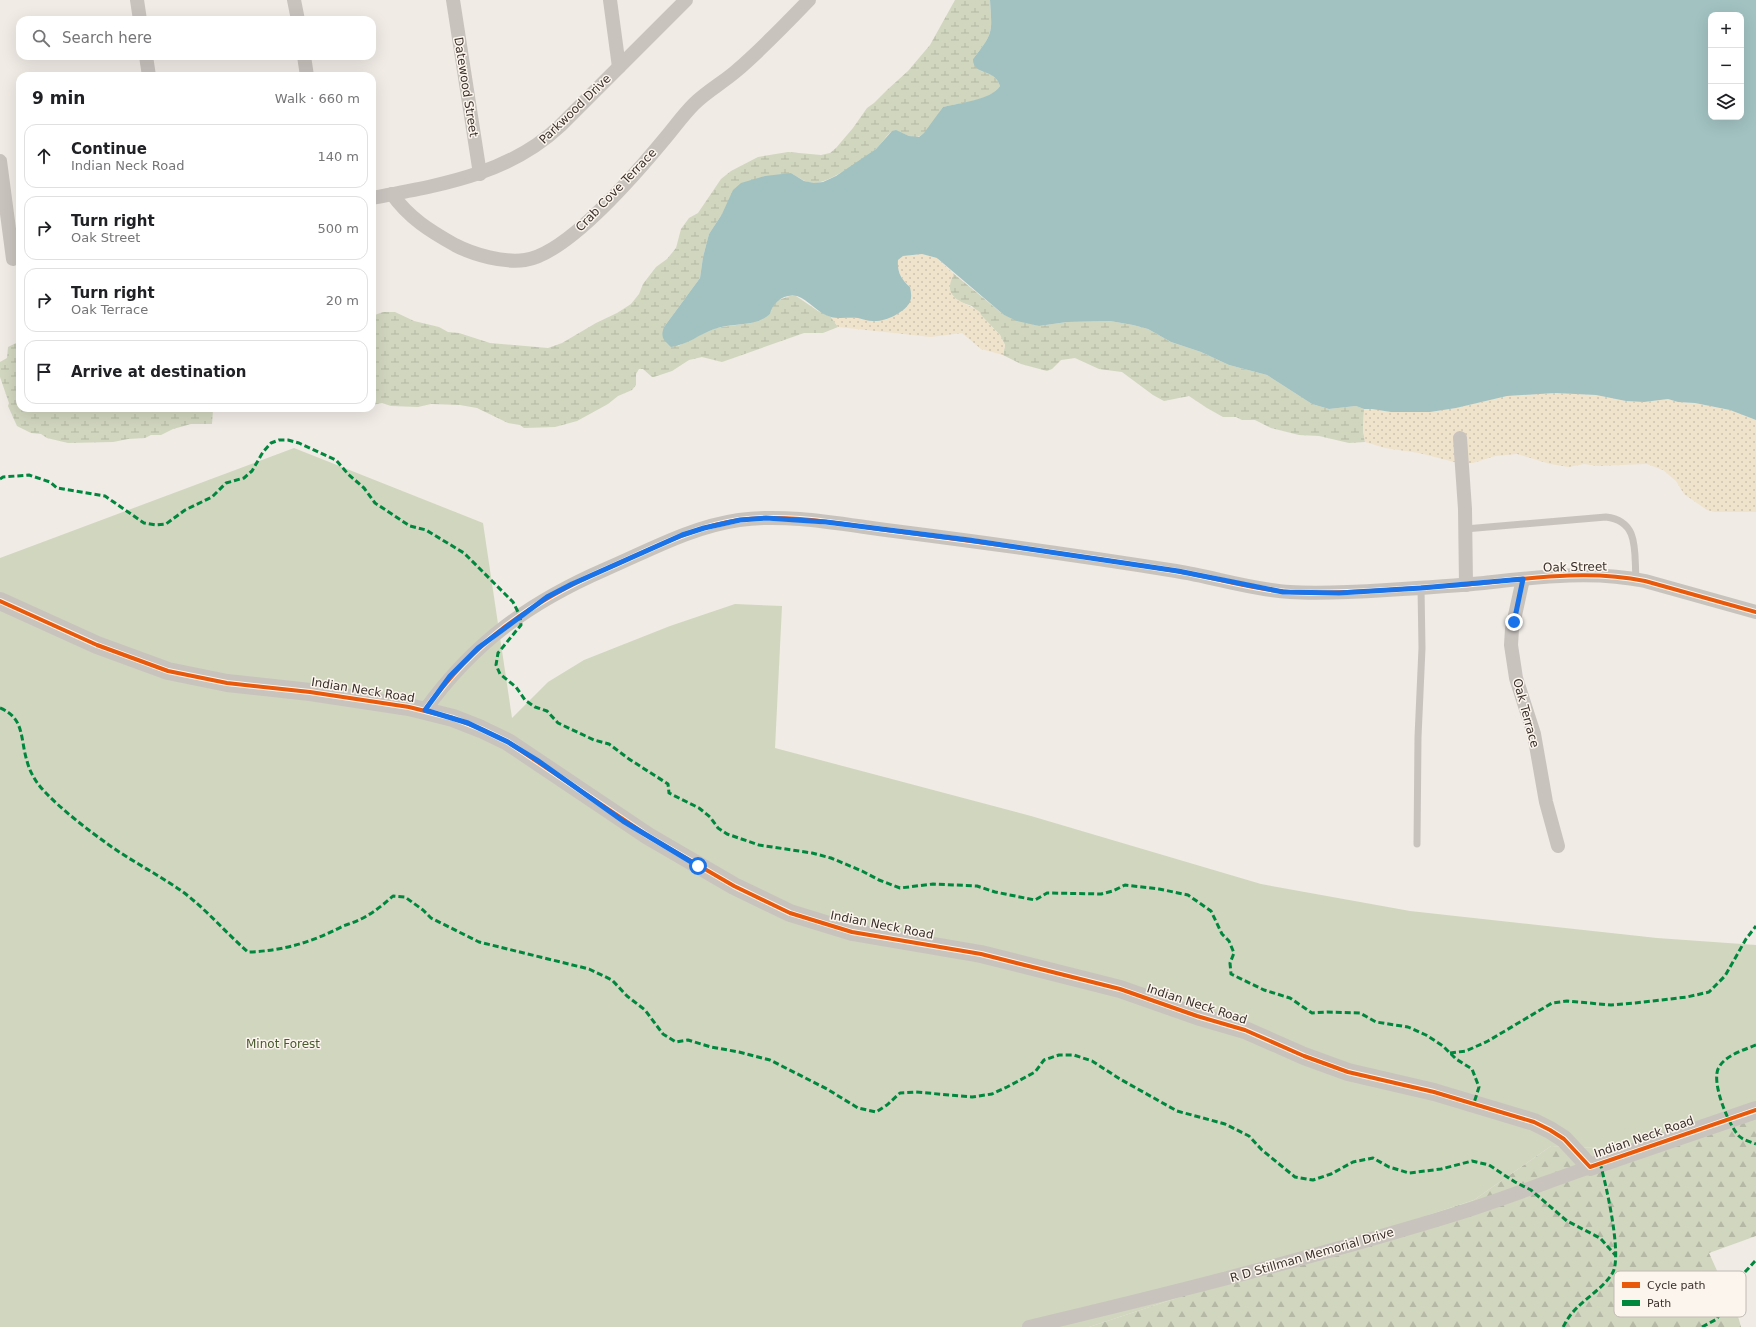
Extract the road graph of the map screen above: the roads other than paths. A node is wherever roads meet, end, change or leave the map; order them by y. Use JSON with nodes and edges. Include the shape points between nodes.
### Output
{"nodes":[{"id":1,"x":137,"y":0,"type":"edge"},
{"id":2,"x":294,"y":0,"type":"edge"},
{"id":3,"x":452,"y":0,"type":"edge"},
{"id":4,"x":610,"y":0,"type":"edge"},
{"id":5,"x":686,"y":0,"type":"edge"},
{"id":6,"x":808,"y":0,"type":"edge"},
{"id":7,"x":139,"y":16,"type":"edge"},
{"id":8,"x":297,"y":16,"type":"edge"},
{"id":9,"x":147,"y":60,"type":"edge"},
{"id":10,"x":305,"y":60,"type":"edge"},
{"id":11,"x":619,"y":67,"type":"junction"},
{"id":12,"x":148,"y":72,"type":"edge"},
{"id":13,"x":306,"y":72,"type":"edge"},
{"id":14,"x":0,"y":161,"type":"edge"},
{"id":15,"x":480,"y":174,"type":"junction"},
{"id":16,"x":392,"y":194,"type":"junction"},
{"id":17,"x":376,"y":197,"type":"edge"},
{"id":18,"x":11,"y":259,"type":"edge"},
{"id":19,"x":1460,"y":438,"type":"dead end"},
{"id":20,"x":1465,"y":529,"type":"junction"},
{"id":21,"x":1523,"y":579,"type":"junction"},
{"id":22,"x":1636,"y":579,"type":"junction"},
{"id":23,"x":1466,"y":584,"type":"junction"},
{"id":24,"x":1421,"y":588,"type":"junction"},
{"id":25,"x":0,"y":601,"type":"edge"},
{"id":26,"x":1756,"y":612,"type":"edge"},
{"id":27,"x":425,"y":710,"type":"junction"},
{"id":28,"x":1417,"y":844,"type":"dead end"},
{"id":29,"x":1558,"y":846,"type":"dead end"},
{"id":30,"x":1756,"y":1110,"type":"edge"},
{"id":31,"x":1590,"y":1167,"type":"junction"},
{"id":32,"x":1029,"y":1327,"type":"edge"}],
"edges":[{"from":1,"to":7,"type":"street"},
{"from":2,"to":8,"type":"street"},
{"from":3,"to":15,"type":"street","name":"Datewood Street"},
{"from":4,"to":11,"type":"street"},
{"from":5,"to":11,"type":"street","name":"Parkwood Drive"},
{"from":6,"to":16,"type":"street","name":"Crab Cove Terrace","via":[[744,65],[695,102],[654,152],[588,221],[546,253],[532,259],[516,261],[471,253],[418,222],[404,210]]},
{"from":9,"to":12,"type":"street"},
{"from":10,"to":13,"type":"street"},
{"from":11,"to":15,"type":"street","name":"Parkwood Drive","via":[[544,140],[516,158]]},
{"from":14,"to":18,"type":"street"},
{"from":15,"to":16,"type":"street","name":"Parkwood Drive"},
{"from":16,"to":17,"type":"street","name":"Parkwood Drive"},
{"from":19,"to":20,"type":"street"},
{"from":20,"to":22,"type":"lane","via":[[1616,518],[1622,521],[1632,534]]},
{"from":20,"to":23,"type":"street"},
{"from":21,"to":22,"type":"street","name":"Oak Street","via":[[1592,575]]},
{"from":21,"to":23,"type":"street","name":"Oak Street"},
{"from":21,"to":29,"type":"street","name":"Oak Terrace","via":[[1511,645],[1516,678],[1534,734],[1546,802]]},
{"from":22,"to":26,"type":"street","name":"Oak Street"},
{"from":23,"to":24,"type":"street","name":"Oak Street"},
{"from":24,"to":27,"type":"street","name":"Oak Street","via":[[1339,593],[1283,592],[1178,571],[969,540],[826,522],[766,518],[740,520],[682,535],[547,597],[478,648],[450,676]]},
{"from":24,"to":28,"type":"lane"},
{"from":25,"to":27,"type":"street","name":"Indian Neck Road","via":[[91,642],[168,671],[227,683],[356,698]]},
{"from":27,"to":31,"type":"street","name":"Indian Neck Road","via":[[468,723],[508,742],[648,836],[734,886],[790,912],[852,932],[981,954],[1120,989],[1245,1030],[1348,1072],[1434,1092],[1534,1122],[1564,1139]]},
{"from":30,"to":31,"type":"street","name":"Indian Neck Road"},
{"from":31,"to":32,"type":"street","name":"R D Stillman Memorial Drive","via":[[1459,1213],[1287,1263]]}]}
